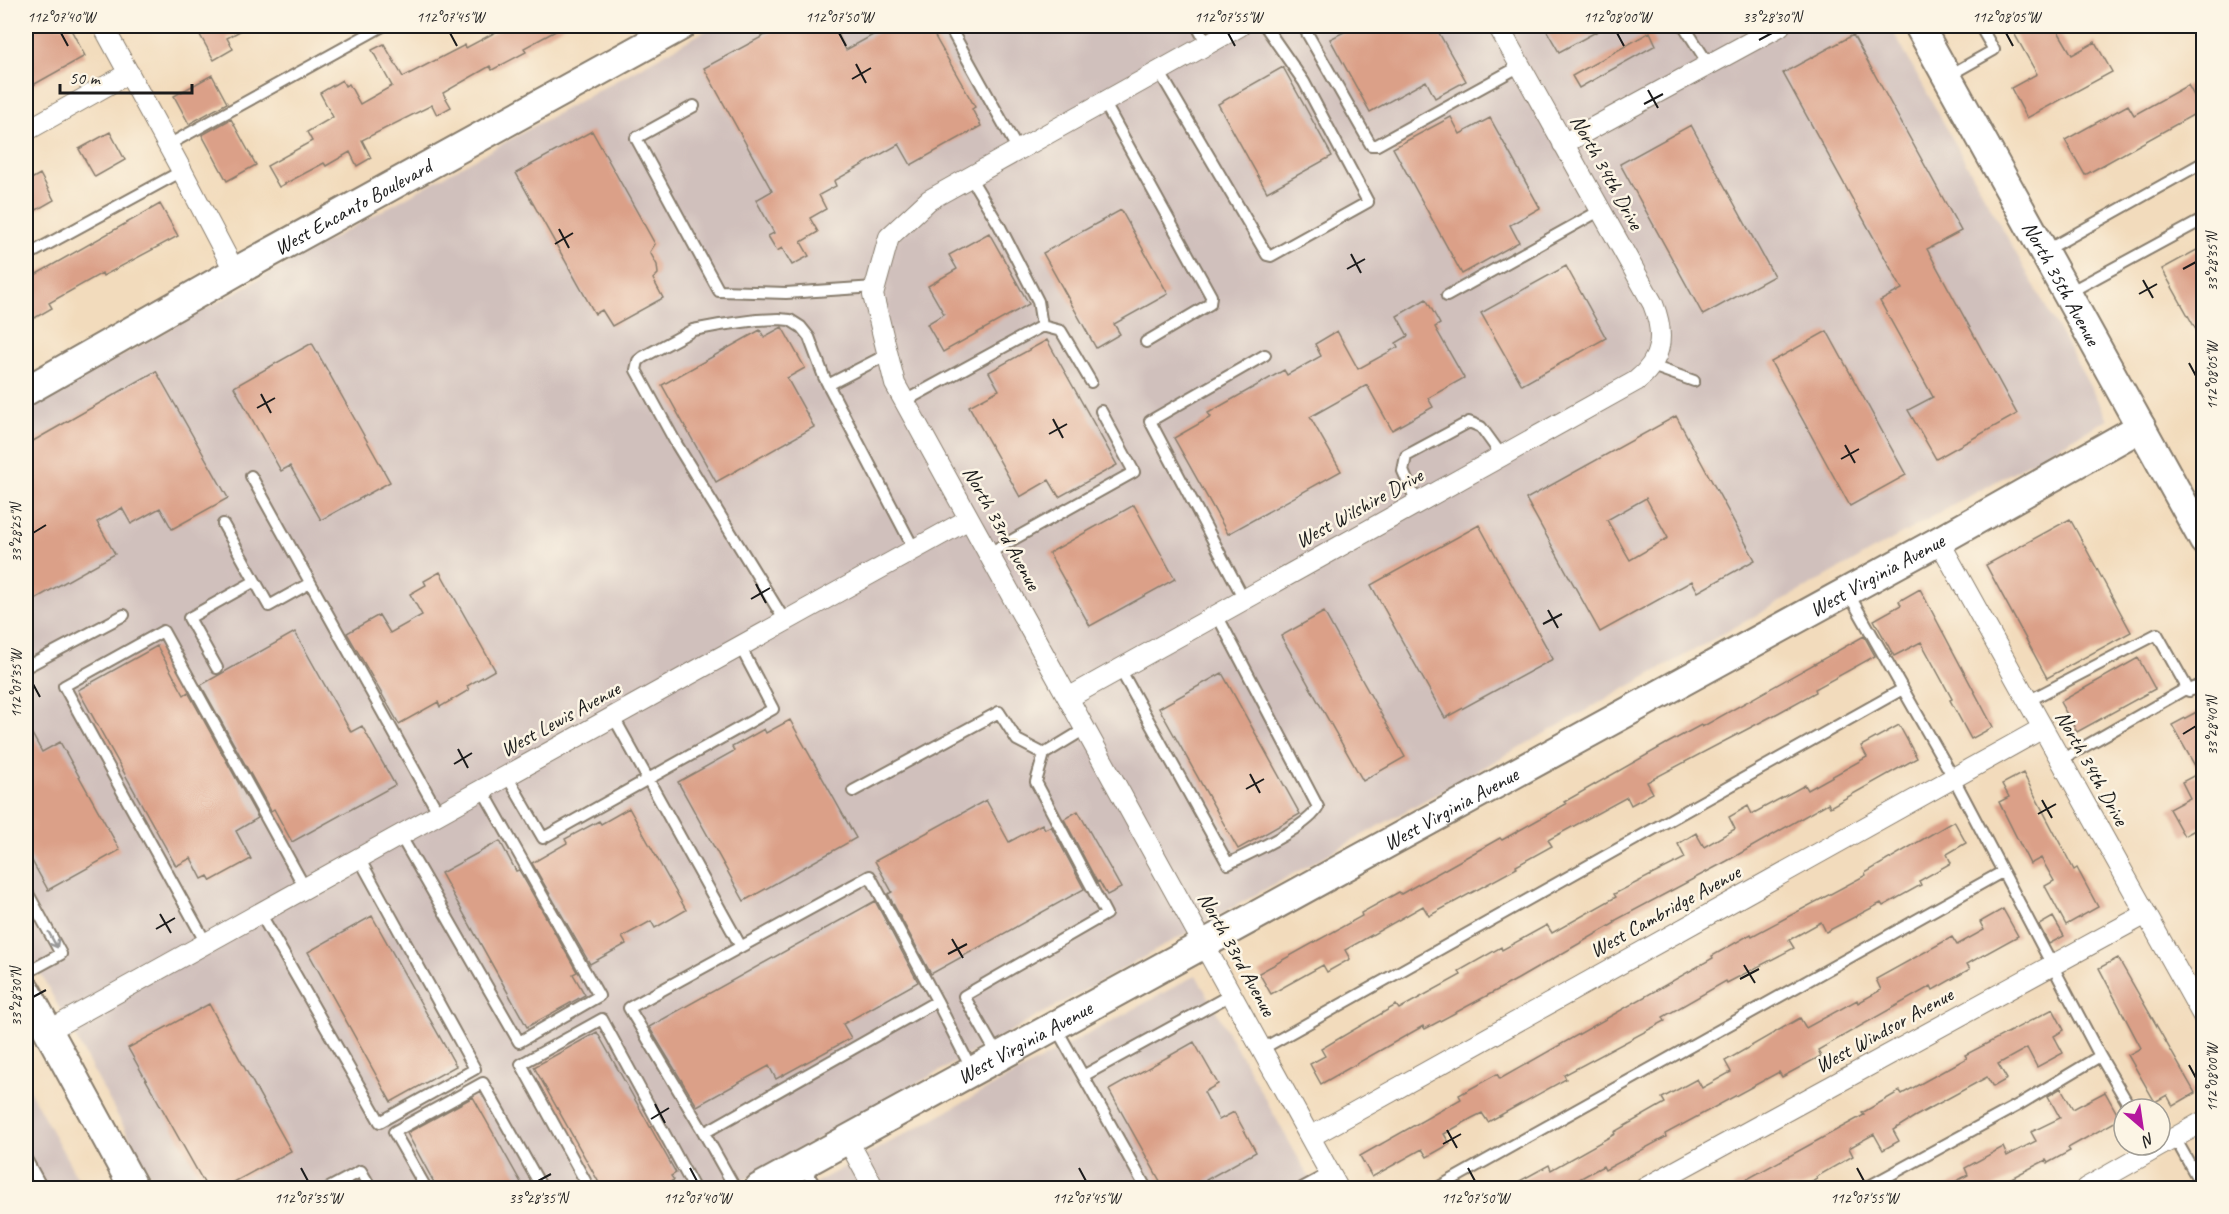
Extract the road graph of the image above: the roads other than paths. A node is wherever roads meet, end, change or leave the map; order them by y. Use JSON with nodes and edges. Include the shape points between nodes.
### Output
{"nodes":[{"id":1,"x":103,"y":26,"type":"edge"},
{"id":2,"x":383,"y":26,"type":"edge"},
{"id":3,"x":681,"y":26,"type":"edge"},
{"id":4,"x":950,"y":26,"type":"edge"},
{"id":5,"x":1197,"y":26,"type":"edge"},
{"id":6,"x":1240,"y":26,"type":"edge"},
{"id":7,"x":1265,"y":26,"type":"edge"},
{"id":8,"x":1303,"y":26,"type":"edge"},
{"id":9,"x":1498,"y":26,"type":"edge"},
{"id":10,"x":1684,"y":26,"type":"edge"},
{"id":11,"x":1780,"y":26,"type":"edge"},
{"id":12,"x":1980,"y":26,"type":"edge"},
{"id":13,"x":1925,"y":30,"type":"edge"},
{"id":14,"x":1207,"y":44,"type":"junction"},
{"id":15,"x":1709,"y":65,"type":"junction"},
{"id":16,"x":1520,"y":66,"type":"junction"},
{"id":17,"x":1159,"y":71,"type":"junction"},
{"id":18,"x":129,"y":73,"type":"junction"},
{"id":19,"x":1948,"y":76,"type":"junction"},
{"id":20,"x":1104,"y":102,"type":"junction"},
{"id":21,"x":694,"y":106,"type":"dead end"},
{"id":22,"x":26,"y":131,"type":"edge"},
{"id":23,"x":1563,"y":144,"type":"junction"},
{"id":24,"x":168,"y":145,"type":"junction"},
{"id":25,"x":1018,"y":150,"type":"junction"},
{"id":26,"x":2204,"y":162,"type":"edge"},
{"id":27,"x":182,"y":171,"type":"junction"},
{"id":28,"x":970,"y":177,"type":"junction"},
{"id":29,"x":1601,"y":210,"type":"junction"},
{"id":30,"x":2204,"y":219,"type":"edge"},
{"id":31,"x":2045,"y":251,"type":"junction"},
{"id":32,"x":26,"y":256,"type":"edge"},
{"id":33,"x":234,"y":272,"type":"junction"},
{"id":34,"x":875,"y":287,"type":"junction"},
{"id":35,"x":2068,"y":293,"type":"junction"},
{"id":36,"x":1447,"y":296,"type":"dead end"},
{"id":37,"x":1042,"y":326,"type":"junction"},
{"id":38,"x":1146,"y":342,"type":"dead end"},
{"id":39,"x":1660,"y":346,"type":"joint"},
{"id":40,"x":888,"y":354,"type":"junction"},
{"id":41,"x":1264,"y":355,"type":"dead end"},
{"id":42,"x":1652,"y":366,"type":"junction"},
{"id":43,"x":1695,"y":381,"type":"dead end"},
{"id":44,"x":1091,"y":382,"type":"dead end"},
{"id":45,"x":828,"y":385,"type":"junction"},
{"id":46,"x":26,"y":391,"type":"edge"},
{"id":47,"x":905,"y":401,"type":"junction"},
{"id":48,"x":1101,"y":411,"type":"dead end"},
{"id":49,"x":2142,"y":427,"type":"junction"},
{"id":50,"x":1502,"y":456,"type":"junction"},
{"id":51,"x":250,"y":476,"type":"dead end"},
{"id":52,"x":1417,"y":503,"type":"junction"},
{"id":53,"x":969,"y":519,"type":"junction"},
{"id":54,"x":223,"y":524,"type":"dead end"},
{"id":55,"x":1939,"y":541,"type":"junction"},
{"id":56,"x":2204,"y":541,"type":"edge"},
{"id":57,"x":915,"y":549,"type":"junction"},
{"id":58,"x":989,"y":553,"type":"junction"},
{"id":59,"x":255,"y":581,"type":"junction"},
{"id":60,"x":310,"y":584,"type":"junction"},
{"id":61,"x":1847,"y":591,"type":"junction"},
{"id":62,"x":1244,"y":599,"type":"junction"},
{"id":63,"x":124,"y":615,"type":"dead end"},
{"id":64,"x":1217,"y":615,"type":"junction"},
{"id":65,"x":785,"y":621,"type":"junction"},
{"id":66,"x":740,"y":646,"type":"junction"},
{"id":67,"x":26,"y":666,"type":"edge"},
{"id":68,"x":217,"y":668,"type":"dead end"},
{"id":69,"x":1120,"y":669,"type":"junction"},
{"id":70,"x":2204,"y":683,"type":"edge"},
{"id":71,"x":2187,"y":688,"type":"junction"},
{"id":72,"x":1901,"y":690,"type":"junction"},
{"id":73,"x":1068,"y":698,"type":"junction"},
{"id":74,"x":2028,"y":701,"type":"junction"},
{"id":75,"x":613,"y":716,"type":"junction"},
{"id":76,"x":2043,"y":728,"type":"junction"},
{"id":77,"x":1085,"y":729,"type":"junction"},
{"id":78,"x":1044,"y":754,"type":"junction"},
{"id":79,"x":2061,"y":760,"type":"junction"},
{"id":80,"x":507,"y":776,"type":"junction"},
{"id":81,"x":1953,"y":777,"type":"junction"},
{"id":82,"x":647,"y":778,"type":"junction"},
{"id":83,"x":482,"y":789,"type":"junction"},
{"id":84,"x":853,"y":791,"type":"dead end"},
{"id":85,"x":438,"y":814,"type":"junction"},
{"id":86,"x":400,"y":835,"type":"junction"},
{"id":87,"x":359,"y":858,"type":"junction"},
{"id":88,"x":2002,"y":872,"type":"junction"},
{"id":89,"x":305,"y":888,"type":"junction"},
{"id":90,"x":26,"y":890,"type":"edge"},
{"id":91,"x":260,"y":913,"type":"junction"},
{"id":92,"x":2146,"y":914,"type":"junction"},
{"id":93,"x":206,"y":943,"type":"junction"},
{"id":94,"x":1204,"y":944,"type":"junction"},
{"id":95,"x":740,"y":945,"type":"junction"},
{"id":96,"x":2053,"y":965,"type":"junction"},
{"id":97,"x":26,"y":973,"type":"edge"},
{"id":98,"x":26,"y":990,"type":"edge"},
{"id":99,"x":1232,"y":994,"type":"junction"},
{"id":100,"x":937,"y":1001,"type":"junction"},
{"id":101,"x":2204,"y":1018,"type":"edge"},
{"id":102,"x":1055,"y":1025,"type":"junction"},
{"id":103,"x":48,"y":1030,"type":"junction"},
{"id":104,"x":1262,"y":1049,"type":"junction"},
{"id":105,"x":2100,"y":1056,"type":"junction"},
{"id":106,"x":999,"y":1057,"type":"junction"},
{"id":107,"x":972,"y":1071,"type":"junction"},
{"id":108,"x":1083,"y":1076,"type":"junction"},
{"id":109,"x":2124,"y":1097,"type":"edge"},
{"id":110,"x":2204,"y":1121,"type":"edge"},
{"id":111,"x":704,"y":1133,"type":"junction"},
{"id":112,"x":1310,"y":1137,"type":"junction"},
{"id":113,"x":2175,"y":1138,"type":"junction"},
{"id":114,"x":2172,"y":1139,"type":"edge"},
{"id":115,"x":847,"y":1140,"type":"junction"},
{"id":116,"x":2137,"y":1157,"type":"edge"},
{"id":117,"x":26,"y":1159,"type":"edge"},
{"id":118,"x":809,"y":1177,"type":"edge"},
{"id":119,"x":1334,"y":1181,"type":"edge"},
{"id":120,"x":42,"y":1188,"type":"edge"},
{"id":121,"x":134,"y":1188,"type":"edge"},
{"id":122,"x":329,"y":1188,"type":"edge"},
{"id":123,"x":371,"y":1188,"type":"edge"},
{"id":124,"x":426,"y":1188,"type":"edge"},
{"id":125,"x":542,"y":1188,"type":"edge"},
{"id":126,"x":590,"y":1188,"type":"edge"},
{"id":127,"x":693,"y":1188,"type":"edge"},
{"id":128,"x":735,"y":1188,"type":"edge"},
{"id":129,"x":759,"y":1188,"type":"edge"},
{"id":130,"x":874,"y":1188,"type":"edge"},
{"id":131,"x":1146,"y":1188,"type":"edge"},
{"id":132,"x":1302,"y":1188,"type":"edge"},
{"id":133,"x":1437,"y":1188,"type":"edge"},
{"id":134,"x":1645,"y":1188,"type":"edge"},
{"id":135,"x":1866,"y":1188,"type":"edge"},
{"id":136,"x":2086,"y":1188,"type":"edge"},
{"id":137,"x":2202,"y":1188,"type":"edge"}],
"edges":[{"from":1,"to":18,"type":"street"},
{"from":2,"to":24,"type":"lane"},
{"from":3,"to":33,"type":"street","name":"West Encanto Boulevard"},
{"from":4,"to":25,"type":"lane"},
{"from":5,"to":14,"type":"lane"},
{"from":6,"to":14,"type":"street","name":"North 33rd Avenue"},
{"from":7,"to":17,"type":"lane","via":[[1304,82],[1368,202],[1270,256]]},
{"from":8,"to":16,"type":"lane","via":[[1371,145],[1377,146]]},
{"from":9,"to":16,"type":"street","name":"North 34th Drive"},
{"from":10,"to":15,"type":"lane"},
{"from":11,"to":15,"type":"street"},
{"from":12,"to":19,"type":"lane","via":[[1994,50]]},
{"from":13,"to":19,"type":"street","name":"North 35th Avenue"},
{"from":14,"to":17,"type":"street","name":"North 33rd Avenue"},
{"from":15,"to":23,"type":"street"},
{"from":16,"to":23,"type":"street","name":"North 34th Drive"},
{"from":17,"to":20,"type":"street","name":"North 33rd Avenue"},
{"from":18,"to":22,"type":"street"},
{"from":18,"to":24,"type":"street"},
{"from":19,"to":31,"type":"street","name":"North 35th Avenue"},
{"from":20,"to":25,"type":"street","name":"North 33rd Avenue"},
{"from":20,"to":38,"type":"lane","via":[[1211,296],[1209,304]]},
{"from":21,"to":34,"type":"lane","via":[[636,138],[719,291],[786,293]]},
{"from":23,"to":29,"type":"street","name":"North 34th Drive"},
{"from":24,"to":27,"type":"street"},
{"from":25,"to":28,"type":"street","name":"North 33rd Avenue"},
{"from":26,"to":31,"type":"lane"},
{"from":27,"to":32,"type":"lane"},
{"from":27,"to":33,"type":"street"},
{"from":28,"to":34,"type":"street","name":"North 33rd Avenue","via":[[929,200],[890,237]]},
{"from":28,"to":37,"type":"lane","via":[[1038,301]]},
{"from":29,"to":36,"type":"lane"},
{"from":29,"to":39,"type":"street","name":"North 34th Drive","via":[[1653,304],[1659,319]]},
{"from":30,"to":35,"type":"lane"},
{"from":31,"to":35,"type":"street","name":"North 35th Avenue"},
{"from":33,"to":46,"type":"street","name":"West Encanto Boulevard"},
{"from":34,"to":40,"type":"street","name":"North 33rd Avenue","via":[[873,295]]},
{"from":35,"to":49,"type":"street","name":"North 35th Avenue"},
{"from":37,"to":44,"type":"lane","via":[[1061,331]]},
{"from":37,"to":47,"type":"lane"},
{"from":39,"to":42,"type":"street","name":"West Wilshire Drive"},
{"from":40,"to":45,"type":"lane"},
{"from":40,"to":47,"type":"street","name":"North 33rd Avenue","via":[[895,384]]},
{"from":41,"to":62,"type":"lane","via":[[1150,421]]},
{"from":42,"to":43,"type":"lane"},
{"from":42,"to":50,"type":"street","name":"West Wilshire Drive","via":[[1636,381]]},
{"from":45,"to":57,"type":"lane"},
{"from":45,"to":65,"type":"lane","via":[[809,337],[790,320],[757,320],[693,330],[643,357],[636,365],[677,445]]},
{"from":47,"to":53,"type":"street","name":"North 33rd Avenue"},
{"from":48,"to":58,"type":"lane","via":[[1134,472]]},
{"from":49,"to":55,"type":"street","name":"West Virginia Avenue"},
{"from":49,"to":56,"type":"street","name":"North 35th Avenue"},
{"from":50,"to":52,"type":"street","name":"West Wilshire Drive"},
{"from":50,"to":52,"type":"lane","via":[[1481,427],[1469,422],[1406,456],[1403,471]]},
{"from":51,"to":60,"type":"lane"},
{"from":52,"to":62,"type":"street","name":"West Wilshire Drive"},
{"from":53,"to":57,"type":"street","name":"West Lewis Avenue"},
{"from":53,"to":58,"type":"street","name":"North 33rd Avenue"},
{"from":54,"to":59,"type":"lane"},
{"from":55,"to":61,"type":"street","name":"West Virginia Avenue"},
{"from":55,"to":74,"type":"street","name":"North 34th Drive"},
{"from":57,"to":65,"type":"street","name":"West Lewis Avenue"},
{"from":58,"to":73,"type":"street","name":"North 33rd Avenue"},
{"from":59,"to":60,"type":"lane","via":[[269,606]]},
{"from":59,"to":68,"type":"lane","via":[[189,618]]},
{"from":60,"to":85,"type":"lane"},
{"from":61,"to":72,"type":"lane"},
{"from":61,"to":94,"type":"street","name":"West Virginia Avenue"},
{"from":62,"to":64,"type":"street","name":"West Wilshire Drive"},
{"from":63,"to":67,"type":"lane"},
{"from":64,"to":69,"type":"street","name":"West Wilshire Drive"},
{"from":64,"to":69,"type":"lane","via":[[1318,807],[1299,826],[1228,864]]},
{"from":65,"to":66,"type":"street","name":"West Lewis Avenue"},
{"from":66,"to":75,"type":"street","name":"West Lewis Avenue"},
{"from":66,"to":82,"type":"lane","via":[[773,709]]},
{"from":69,"to":73,"type":"street","name":"West Wilshire Drive"},
{"from":70,"to":71,"type":"lane","via":[[2189,691]]},
{"from":71,"to":74,"type":"lane","via":[[2157,634]]},
{"from":71,"to":79,"type":"lane"},
{"from":72,"to":81,"type":"lane"},
{"from":72,"to":104,"type":"lane"},
{"from":73,"to":77,"type":"street","name":"North 33rd Avenue"},
{"from":74,"to":76,"type":"street","name":"North 34th Drive"},
{"from":75,"to":80,"type":"street","name":"West Lewis Avenue"},
{"from":75,"to":82,"type":"lane"},
{"from":76,"to":79,"type":"street","name":"North 34th Drive"},
{"from":76,"to":81,"type":"street","name":"West Cambridge Avenue"},
{"from":77,"to":78,"type":"lane"},
{"from":77,"to":94,"type":"street","name":"North 33rd Avenue"},
{"from":78,"to":84,"type":"lane","via":[[1017,740],[999,712]]},
{"from":78,"to":106,"type":"lane","via":[[1036,782],[1106,914],[964,996]]},
{"from":79,"to":92,"type":"street","name":"North 34th Drive"},
{"from":80,"to":82,"type":"lane","via":[[543,838]]},
{"from":80,"to":83,"type":"street","name":"West Lewis Avenue"},
{"from":81,"to":88,"type":"lane"},
{"from":81,"to":112,"type":"street","name":"West Cambridge Avenue"},
{"from":82,"to":95,"type":"lane"},
{"from":83,"to":85,"type":"street","name":"West Lewis Avenue"},
{"from":83,"to":86,"type":"lane","via":[[599,996],[519,1042]]},
{"from":85,"to":86,"type":"street","name":"West Lewis Avenue"},
{"from":86,"to":87,"type":"street","name":"West Lewis Avenue"},
{"from":87,"to":89,"type":"street","name":"West Lewis Avenue"},
{"from":87,"to":91,"type":"lane","via":[[475,1068],[380,1122]]},
{"from":88,"to":96,"type":"lane"},
{"from":88,"to":133,"type":"lane"},
{"from":89,"to":91,"type":"street","name":"West Lewis Avenue"},
{"from":89,"to":93,"type":"lane","via":[[163,632],[64,686]]},
{"from":90,"to":97,"type":"lane","one_way":true,"via":[[61,954]]},
{"from":91,"to":93,"type":"street","name":"West Lewis Avenue"},
{"from":92,"to":96,"type":"street","name":"West Windsor Avenue"},
{"from":92,"to":101,"type":"street","name":"North 34th Drive"},
{"from":93,"to":103,"type":"street","name":"West Lewis Avenue"},
{"from":94,"to":99,"type":"street","name":"North 33rd Avenue"},
{"from":94,"to":102,"type":"street","name":"West Virginia Avenue"},
{"from":95,"to":100,"type":"lane","via":[[870,876]]},
{"from":95,"to":111,"type":"lane","via":[[629,1008]]},
{"from":96,"to":105,"type":"lane"},
{"from":96,"to":134,"type":"street","name":"West Windsor Avenue"},
{"from":98,"to":103,"type":"street"},
{"from":99,"to":104,"type":"street","name":"North 33rd Avenue"},
{"from":99,"to":108,"type":"lane"},
{"from":100,"to":107,"type":"lane"},
{"from":100,"to":111,"type":"lane"},
{"from":102,"to":106,"type":"street","name":"West Virginia Avenue"},
{"from":102,"to":108,"type":"lane"},
{"from":103,"to":121,"type":"street"},
{"from":104,"to":112,"type":"street","name":"North 33rd Avenue"},
{"from":105,"to":109,"type":"lane"},
{"from":105,"to":135,"type":"lane"},
{"from":106,"to":107,"type":"street","name":"West Virginia Avenue"},
{"from":107,"to":115,"type":"street","name":"West Virginia Avenue"},
{"from":108,"to":131,"type":"lane"},
{"from":110,"to":113,"type":"street"},
{"from":111,"to":128,"type":"lane"},
{"from":112,"to":119,"type":"street","name":"North 33rd Avenue"},
{"from":113,"to":114,"type":"street"},
{"from":113,"to":137,"type":"lane"},
{"from":115,"to":118,"type":"street","name":"West Virginia Avenue"},
{"from":115,"to":130,"type":"street"},
{"from":116,"to":136,"type":"street"},
{"from":117,"to":120,"type":"lane"},
{"from":118,"to":129,"type":"street","name":"West Virginia Avenue"},
{"from":119,"to":132,"type":"lane"},
{"from":122,"to":123,"type":"lane","via":[[361,1171]]},
{"from":124,"to":125,"type":"lane","via":[[394,1132],[483,1083]]},
{"from":126,"to":127,"type":"lane","via":[[522,1064],[602,1019]]}]}
